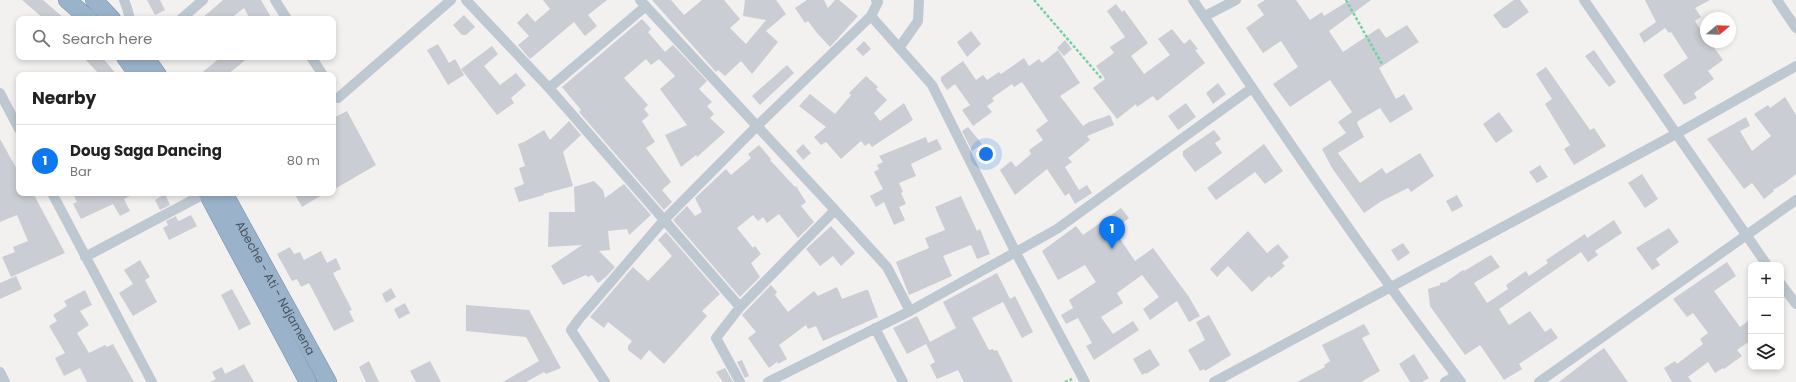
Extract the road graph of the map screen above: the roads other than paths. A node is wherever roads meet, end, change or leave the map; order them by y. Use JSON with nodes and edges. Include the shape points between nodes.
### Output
{"nodes":[{"id":1,"x":68,"y":0,"type":"edge"},
{"id":2,"x":94,"y":0,"type":"edge"},
{"id":3,"x":124,"y":0,"type":"edge"},
{"id":4,"x":203,"y":0,"type":"edge"},
{"id":5,"x":275,"y":0,"type":"edge"},
{"id":6,"x":451,"y":0,"type":"edge"},
{"id":7,"x":466,"y":0,"type":"edge"},
{"id":8,"x":919,"y":0,"type":"edge"},
{"id":9,"x":1193,"y":0,"type":"edge"},
{"id":10,"x":1236,"y":0,"type":"edge"},
{"id":11,"x":1584,"y":0,"type":"edge"},
{"id":12,"x":1777,"y":0,"type":"edge"},
{"id":13,"x":878,"y":1,"type":"edge"},
{"id":14,"x":643,"y":3,"type":"edge"},
{"id":15,"x":86,"y":16,"type":"edge"},
{"id":16,"x":109,"y":16,"type":"edge"},
{"id":17,"x":129,"y":16,"type":"edge"},
{"id":18,"x":184,"y":16,"type":"edge"},
{"id":19,"x":285,"y":16,"type":"edge"},
{"id":20,"x":872,"y":16,"type":"junction"},
{"id":21,"x":1204,"y":16,"type":"junction"},
{"id":22,"x":1796,"y":28,"type":"edge"},
{"id":23,"x":899,"y":48,"type":"junction"},
{"id":24,"x":127,"y":60,"type":"edge"},
{"id":25,"x":147,"y":60,"type":"edge"},
{"id":26,"x":313,"y":60,"type":"edge"},
{"id":27,"x":1796,"y":66,"type":"edge"},
{"id":28,"x":136,"y":72,"type":"edge"},
{"id":29,"x":156,"y":72,"type":"edge"},
{"id":30,"x":321,"y":72,"type":"edge"},
{"id":31,"x":550,"y":88,"type":"junction"},
{"id":32,"x":1252,"y":88,"type":"junction"},
{"id":33,"x":0,"y":93,"type":"edge"},
{"id":34,"x":336,"y":95,"type":"edge"},
{"id":35,"x":16,"y":123,"type":"edge"},
{"id":36,"x":758,"y":125,"type":"junction"},
{"id":37,"x":1676,"y":134,"type":"junction"},
{"id":38,"x":54,"y":196,"type":"edge"},
{"id":39,"x":200,"y":196,"type":"edge"},
{"id":40,"x":208,"y":196,"type":"edge"},
{"id":41,"x":226,"y":196,"type":"edge"},
{"id":42,"x":1796,"y":200,"type":"edge"},
{"id":43,"x":835,"y":210,"type":"junction"},
{"id":44,"x":664,"y":220,"type":"junction"},
{"id":45,"x":1745,"y":235,"type":"junction"},
{"id":46,"x":1016,"y":253,"type":"junction"},
{"id":47,"x":85,"y":257,"type":"junction"},
{"id":48,"x":1765,"y":262,"type":"edge"},
{"id":49,"x":1390,"y":288,"type":"junction"},
{"id":50,"x":1784,"y":288,"type":"edge"},
{"id":51,"x":1796,"y":304,"type":"edge"},
{"id":52,"x":740,"y":307,"type":"junction"},
{"id":53,"x":910,"y":311,"type":"junction"},
{"id":54,"x":875,"y":328,"type":"junction"},
{"id":55,"x":316,"y":360,"type":"junction"},
{"id":56,"x":0,"y":372,"type":"edge"},
{"id":57,"x":305,"y":376,"type":"edge"},
{"id":58,"x":1458,"y":379,"type":"edge"},
{"id":59,"x":5,"y":382,"type":"edge"},
{"id":60,"x":152,"y":382,"type":"edge"},
{"id":61,"x":328,"y":382,"type":"edge"},
{"id":62,"x":605,"y":382,"type":"edge"},
{"id":63,"x":740,"y":382,"type":"edge"},
{"id":64,"x":768,"y":382,"type":"edge"},
{"id":65,"x":903,"y":382,"type":"edge"},
{"id":66,"x":1085,"y":382,"type":"edge"},
{"id":67,"x":1214,"y":382,"type":"edge"},
{"id":68,"x":1445,"y":382,"type":"edge"},
{"id":69,"x":1539,"y":382,"type":"edge"}],
"edges":[{"from":1,"to":15,"type":"highway"},
{"from":2,"to":16,"type":"highway"},
{"from":3,"to":17,"type":"street"},
{"from":4,"to":18,"type":"street"},
{"from":5,"to":19,"type":"street"},
{"from":6,"to":34,"type":"street"},
{"from":7,"to":31,"type":"street"},
{"from":8,"to":23,"type":"street","via":[[918,21]]},
{"from":9,"to":21,"type":"street"},
{"from":10,"to":21,"type":"street"},
{"from":11,"to":37,"type":"street"},
{"from":12,"to":22,"type":"street"},
{"from":13,"to":20,"type":"street"},
{"from":14,"to":31,"type":"street"},
{"from":14,"to":36,"type":"street"},
{"from":20,"to":23,"type":"street"},
{"from":20,"to":36,"type":"street"},
{"from":21,"to":32,"type":"street"},
{"from":23,"to":46,"type":"street","via":[[932,85]]},
{"from":24,"to":28,"type":"highway"},
{"from":25,"to":29,"type":"highway"},
{"from":26,"to":30,"type":"street"},
{"from":27,"to":37,"type":"street"},
{"from":31,"to":44,"type":"street"},
{"from":32,"to":46,"type":"street","via":[[1057,229]]},
{"from":32,"to":49,"type":"street"},
{"from":33,"to":35,"type":"street"},
{"from":36,"to":43,"type":"street"},
{"from":36,"to":44,"type":"street"},
{"from":37,"to":45,"type":"street"},
{"from":37,"to":49,"type":"street"},
{"from":38,"to":47,"type":"street"},
{"from":39,"to":47,"type":"street"},
{"from":40,"to":57,"type":"highway","name":"Abeche - Ati - Ndjamena"},
{"from":41,"to":55,"type":"highway","name":"Abeche - Ati - Ndjamena"},
{"from":42,"to":45,"type":"street"},
{"from":43,"to":52,"type":"street"},
{"from":43,"to":53,"type":"street","via":[[887,267]]},
{"from":44,"to":52,"type":"street"},
{"from":44,"to":62,"type":"street","via":[[571,330]]},
{"from":45,"to":48,"type":"street"},
{"from":45,"to":69,"type":"street"},
{"from":46,"to":53,"type":"street"},
{"from":46,"to":66,"type":"street"},
{"from":47,"to":60,"type":"street"},
{"from":49,"to":58,"type":"street"},
{"from":49,"to":67,"type":"street"},
{"from":50,"to":51,"type":"street"},
{"from":52,"to":63,"type":"street","via":[[716,338]]},
{"from":53,"to":54,"type":"street"},
{"from":54,"to":64,"type":"street"},
{"from":54,"to":65,"type":"street"},
{"from":55,"to":57,"type":"highway"},
{"from":55,"to":61,"type":"highway","name":"Abeche - Ati - Ndjamena"},
{"from":56,"to":59,"type":"street"},
{"from":58,"to":68,"type":"street"}]}
